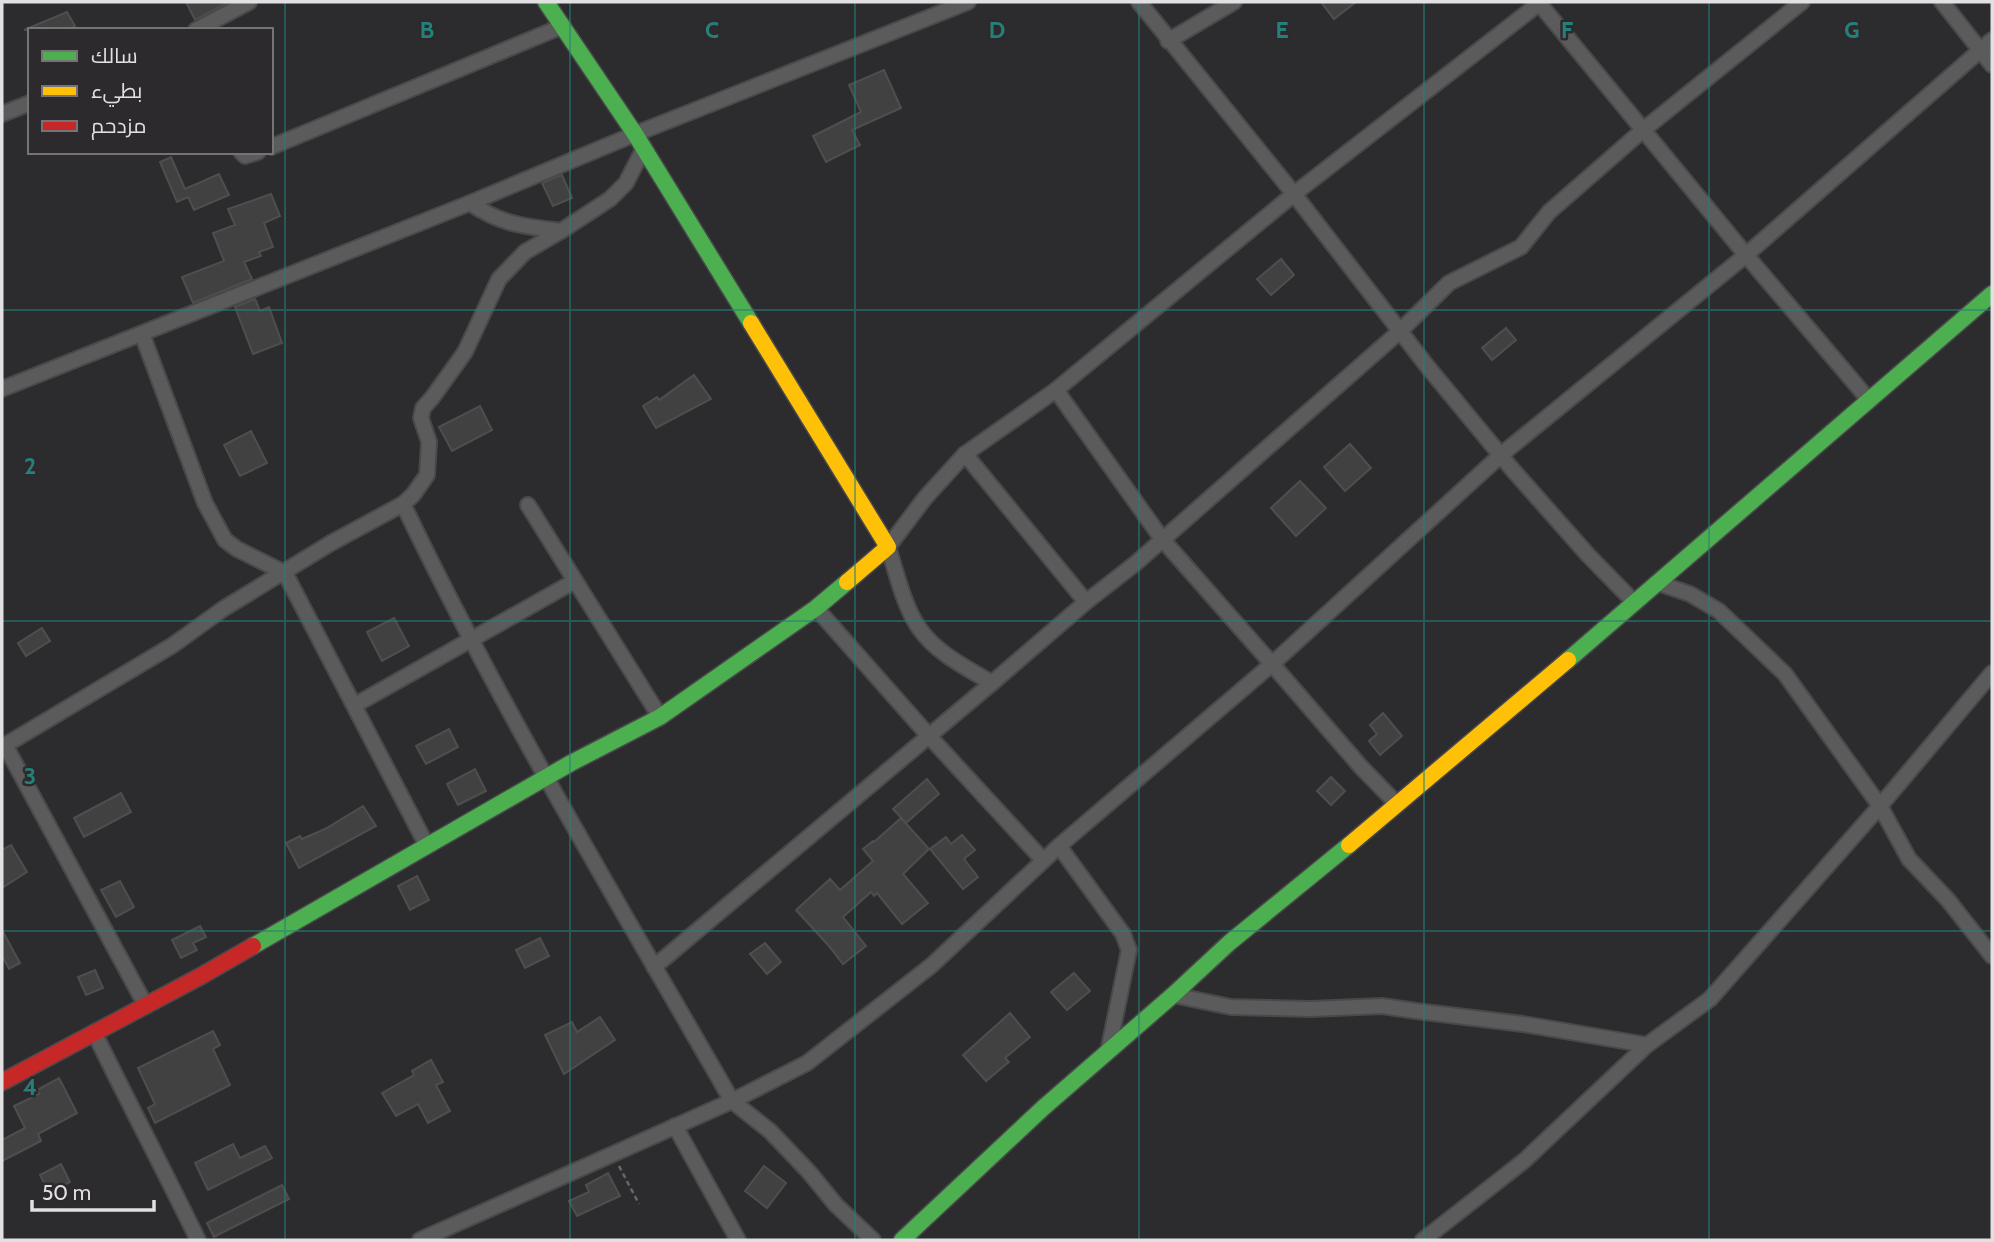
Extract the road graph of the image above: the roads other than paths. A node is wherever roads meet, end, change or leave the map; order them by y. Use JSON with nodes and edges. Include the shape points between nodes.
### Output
{"nodes":[{"id":1,"x":249,"y":2,"type":"edge"},
{"id":2,"x":547,"y":2,"type":"edge"},
{"id":3,"x":968,"y":2,"type":"edge"},
{"id":4,"x":1139,"y":2,"type":"edge"},
{"id":5,"x":1234,"y":2,"type":"edge"},
{"id":6,"x":1802,"y":2,"type":"edge"},
{"id":7,"x":1941,"y":2,"type":"edge"},
{"id":8,"x":1540,"y":3,"type":"edge"},
{"id":9,"x":231,"y":6,"type":"edge"},
{"id":10,"x":563,"y":26,"type":"junction"},
{"id":11,"x":199,"y":28,"type":"edge"},
{"id":12,"x":1992,"y":40,"type":"edge"},
{"id":13,"x":1168,"y":41,"type":"junction"},
{"id":14,"x":1979,"y":51,"type":"junction"},
{"id":15,"x":1992,"y":65,"type":"edge"},
{"id":16,"x":28,"y":104,"type":"edge"},
{"id":17,"x":2,"y":114,"type":"edge"},
{"id":18,"x":1643,"y":130,"type":"junction"},
{"id":19,"x":635,"y":134,"type":"junction"},
{"id":20,"x":273,"y":146,"type":"edge"},
{"id":21,"x":644,"y":148,"type":"junction"},
{"id":22,"x":1294,"y":194,"type":"junction"},
{"id":23,"x":470,"y":203,"type":"junction"},
{"id":24,"x":561,"y":231,"type":"junction"},
{"id":25,"x":1746,"y":255,"type":"junction"},
{"id":26,"x":1992,"y":294,"type":"edge"},
{"id":27,"x":1399,"y":332,"type":"junction"},
{"id":28,"x":142,"y":334,"type":"junction"},
{"id":29,"x":2,"y":389,"type":"edge"},
{"id":30,"x":1056,"y":390,"type":"junction"},
{"id":31,"x":1870,"y":400,"type":"junction"},
{"id":32,"x":965,"y":454,"type":"junction"},
{"id":33,"x":1502,"y":454,"type":"junction"},
{"id":34,"x":403,"y":504,"type":"junction"},
{"id":35,"x":528,"y":505,"type":"dead end"},
{"id":36,"x":1163,"y":540,"type":"junction"},
{"id":37,"x":888,"y":547,"type":"junction"},
{"id":38,"x":285,"y":573,"type":"junction"},
{"id":39,"x":575,"y":581,"type":"junction"},
{"id":40,"x":1658,"y":583,"type":"junction"},
{"id":41,"x":1086,"y":602,"type":"junction"},
{"id":42,"x":1634,"y":603,"type":"junction"},
{"id":43,"x":816,"y":608,"type":"junction"},
{"id":44,"x":472,"y":639,"type":"junction"},
{"id":45,"x":1272,"y":664,"type":"junction"},
{"id":46,"x":1992,"y":673,"type":"edge"},
{"id":47,"x":992,"y":683,"type":"junction"},
{"id":48,"x":355,"y":705,"type":"junction"},
{"id":49,"x":660,"y":717,"type":"junction"},
{"id":50,"x":929,"y":736,"type":"junction"},
{"id":51,"x":3,"y":746,"type":"edge"},
{"id":52,"x":547,"y":778,"type":"junction"},
{"id":53,"x":1397,"y":804,"type":"junction"},
{"id":54,"x":1880,"y":806,"type":"junction"},
{"id":55,"x":427,"y":846,"type":"junction"},
{"id":56,"x":1059,"y":846,"type":"junction"},
{"id":57,"x":1044,"y":860,"type":"junction"},
{"id":58,"x":1992,"y":956,"type":"edge"},
{"id":59,"x":654,"y":967,"type":"junction"},
{"id":60,"x":1173,"y":995,"type":"junction"},
{"id":61,"x":146,"y":1006,"type":"junction"},
{"id":62,"x":94,"y":1032,"type":"junction"},
{"id":63,"x":1647,"y":1045,"type":"junction"},
{"id":64,"x":1108,"y":1052,"type":"junction"},
{"id":65,"x":2,"y":1082,"type":"edge"},
{"id":66,"x":732,"y":1101,"type":"junction"},
{"id":67,"x":675,"y":1126,"type":"junction"},
{"id":68,"x":198,"y":1240,"type":"edge"},
{"id":69,"x":421,"y":1240,"type":"edge"},
{"id":70,"x":738,"y":1240,"type":"edge"},
{"id":71,"x":873,"y":1240,"type":"edge"},
{"id":72,"x":902,"y":1240,"type":"edge"},
{"id":73,"x":1423,"y":1240,"type":"edge"}],
"edges":[{"from":1,"to":9,"type":"street"},
{"from":2,"to":10,"type":"street"},
{"from":3,"to":19,"type":"street"},
{"from":4,"to":13,"type":"street"},
{"from":5,"to":13,"type":"street"},
{"from":6,"to":18,"type":"street"},
{"from":7,"to":14,"type":"street"},
{"from":8,"to":18,"type":"street"},
{"from":8,"to":22,"type":"street"},
{"from":9,"to":11,"type":"street"},
{"from":10,"to":19,"type":"street"},
{"from":10,"to":20,"type":"street"},
{"from":12,"to":14,"type":"street"},
{"from":13,"to":22,"type":"street"},
{"from":14,"to":15,"type":"street"},
{"from":14,"to":25,"type":"street"},
{"from":16,"to":17,"type":"street"},
{"from":18,"to":25,"type":"street"},
{"from":18,"to":27,"type":"street","via":[[1549,212],[1521,247],[1449,283]]},
{"from":19,"to":21,"type":"street"},
{"from":19,"to":23,"type":"street"},
{"from":21,"to":24,"type":"street","via":[[626,183],[610,199]]},
{"from":21,"to":37,"type":"street"},
{"from":22,"to":27,"type":"street"},
{"from":22,"to":30,"type":"street"},
{"from":23,"to":24,"type":"street","via":[[507,223]]},
{"from":23,"to":28,"type":"street"},
{"from":24,"to":34,"type":"street","via":[[525,252],[499,279],[465,352],[423,408],[421,418],[429,442],[427,475]]},
{"from":25,"to":31,"type":"street"},
{"from":25,"to":33,"type":"street"},
{"from":26,"to":31,"type":"street"},
{"from":27,"to":33,"type":"street"},
{"from":27,"to":36,"type":"street"},
{"from":28,"to":29,"type":"street"},
{"from":28,"to":38,"type":"street","via":[[205,503],[225,540]]},
{"from":30,"to":32,"type":"street"},
{"from":30,"to":36,"type":"street"},
{"from":31,"to":40,"type":"street"},
{"from":32,"to":37,"type":"street"},
{"from":32,"to":41,"type":"street"},
{"from":33,"to":42,"type":"street"},
{"from":33,"to":45,"type":"street"},
{"from":34,"to":38,"type":"street"},
{"from":34,"to":44,"type":"street"},
{"from":35,"to":39,"type":"street"},
{"from":36,"to":41,"type":"street"},
{"from":36,"to":45,"type":"street"},
{"from":37,"to":43,"type":"street"},
{"from":37,"to":47,"type":"street","via":[[918,627],[932,643]]},
{"from":38,"to":48,"type":"street"},
{"from":38,"to":51,"type":"street"},
{"from":39,"to":44,"type":"street"},
{"from":39,"to":49,"type":"street"},
{"from":40,"to":42,"type":"street"},
{"from":40,"to":54,"type":"street","via":[[1719,611],[1785,674]]},
{"from":41,"to":47,"type":"street"},
{"from":42,"to":53,"type":"street"},
{"from":43,"to":49,"type":"street"},
{"from":43,"to":50,"type":"street"},
{"from":44,"to":48,"type":"street"},
{"from":44,"to":52,"type":"street"},
{"from":45,"to":53,"type":"street"},
{"from":45,"to":56,"type":"street"},
{"from":46,"to":54,"type":"street"},
{"from":47,"to":50,"type":"street"},
{"from":48,"to":55,"type":"street"},
{"from":49,"to":52,"type":"street"},
{"from":50,"to":57,"type":"street"},
{"from":50,"to":59,"type":"street"},
{"from":51,"to":61,"type":"street"},
{"from":52,"to":55,"type":"street"},
{"from":52,"to":59,"type":"street"},
{"from":53,"to":60,"type":"street"},
{"from":54,"to":58,"type":"street","via":[[1909,859]]},
{"from":54,"to":63,"type":"street","via":[[1710,999]]},
{"from":55,"to":61,"type":"street"},
{"from":56,"to":57,"type":"street"},
{"from":56,"to":64,"type":"street","via":[[1124,934],[1129,950]]},
{"from":57,"to":66,"type":"street","via":[[932,965],[853,1028],[807,1063]]},
{"from":59,"to":66,"type":"street"},
{"from":60,"to":63,"type":"street","via":[[1231,1007],[1311,1010],[1382,1006]]},
{"from":60,"to":64,"type":"street"},
{"from":61,"to":62,"type":"street"},
{"from":62,"to":65,"type":"street"},
{"from":62,"to":68,"type":"street"},
{"from":63,"to":73,"type":"street","via":[[1525,1160]]},
{"from":64,"to":72,"type":"street"},
{"from":66,"to":67,"type":"street"},
{"from":66,"to":71,"type":"street","via":[[769,1131]]},
{"from":67,"to":69,"type":"street"},
{"from":67,"to":70,"type":"street"}]}
